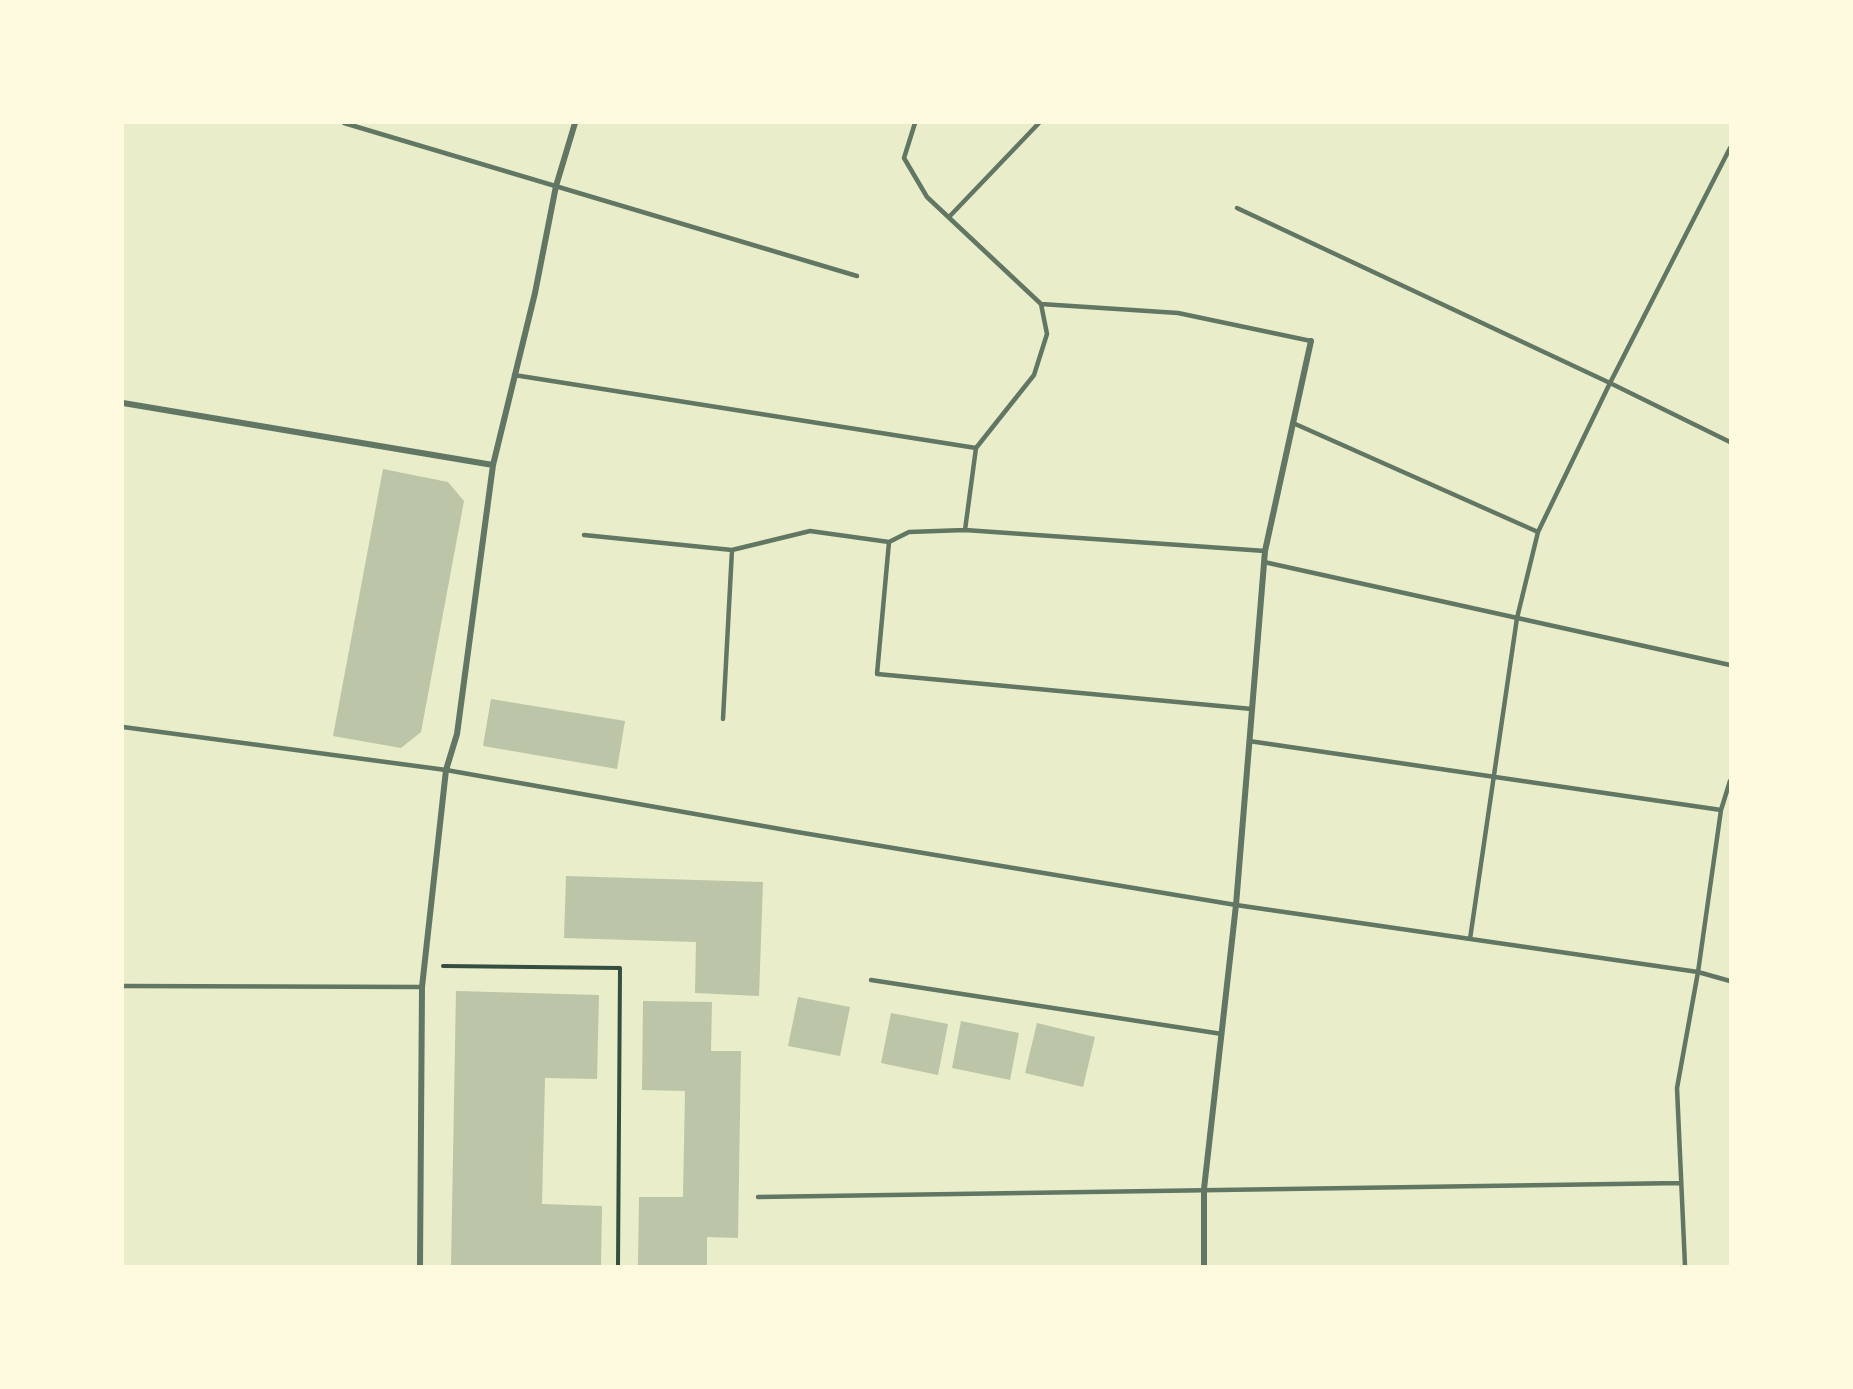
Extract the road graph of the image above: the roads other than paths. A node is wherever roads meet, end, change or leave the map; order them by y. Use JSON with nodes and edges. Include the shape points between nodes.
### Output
{"nodes":[{"id":1,"x":344,"y":123,"type":"edge"},
{"id":2,"x":575,"y":123,"type":"edge"},
{"id":3,"x":914,"y":123,"type":"edge"},
{"id":4,"x":1039,"y":123,"type":"edge"},
{"id":5,"x":1730,"y":148,"type":"edge"},
{"id":6,"x":556,"y":186,"type":"junction"},
{"id":7,"x":1237,"y":208,"type":"dead end"},
{"id":8,"x":949,"y":217,"type":"junction"},
{"id":9,"x":857,"y":276,"type":"dead end"},
{"id":10,"x":1041,"y":304,"type":"junction"},
{"id":11,"x":1311,"y":340,"type":"joint"},
{"id":12,"x":514,"y":375,"type":"junction"},
{"id":13,"x":1610,"y":383,"type":"junction"},
{"id":14,"x":123,"y":403,"type":"edge"},
{"id":15,"x":1293,"y":423,"type":"junction"},
{"id":16,"x":1730,"y":442,"type":"edge"},
{"id":17,"x":976,"y":448,"type":"junction"},
{"id":18,"x":493,"y":465,"type":"junction"},
{"id":19,"x":964,"y":530,"type":"junction"},
{"id":20,"x":1538,"y":531,"type":"junction"},
{"id":21,"x":584,"y":535,"type":"dead end"},
{"id":22,"x":889,"y":542,"type":"junction"},
{"id":23,"x":732,"y":550,"type":"junction"},
{"id":24,"x":1265,"y":551,"type":"junction"},
{"id":25,"x":1264,"y":562,"type":"junction"},
{"id":26,"x":1517,"y":618,"type":"junction"},
{"id":27,"x":1730,"y":665,"type":"edge"},
{"id":28,"x":1252,"y":709,"type":"junction"},
{"id":29,"x":723,"y":719,"type":"dead end"},
{"id":30,"x":123,"y":727,"type":"edge"},
{"id":31,"x":1249,"y":741,"type":"junction"},
{"id":32,"x":446,"y":770,"type":"junction"},
{"id":33,"x":1494,"y":777,"type":"junction"},
{"id":34,"x":1730,"y":781,"type":"edge"},
{"id":35,"x":1721,"y":810,"type":"junction"},
{"id":36,"x":1236,"y":905,"type":"junction"},
{"id":37,"x":1470,"y":939,"type":"junction"},
{"id":38,"x":1698,"y":972,"type":"junction"},
{"id":39,"x":871,"y":980,"type":"dead end"},
{"id":40,"x":1730,"y":981,"type":"edge"},
{"id":41,"x":123,"y":986,"type":"edge"},
{"id":42,"x":422,"y":987,"type":"junction"},
{"id":43,"x":1222,"y":1034,"type":"junction"},
{"id":44,"x":1681,"y":1183,"type":"junction"},
{"id":45,"x":1204,"y":1190,"type":"junction"},
{"id":46,"x":758,"y":1197,"type":"dead end"},
{"id":47,"x":420,"y":1266,"type":"edge"},
{"id":48,"x":1204,"y":1266,"type":"edge"},
{"id":49,"x":1685,"y":1266,"type":"edge"}],
"edges":[{"from":1,"to":6,"type":"lane"},
{"from":2,"to":6,"type":"street"},
{"from":3,"to":8,"type":"lane","via":[[904,158],[927,197]]},
{"from":4,"to":8,"type":"lane"},
{"from":5,"to":13,"type":"lane"},
{"from":6,"to":9,"type":"lane"},
{"from":6,"to":12,"type":"street"},
{"from":7,"to":13,"type":"lane"},
{"from":8,"to":10,"type":"lane"},
{"from":10,"to":11,"type":"lane","via":[[1178,313]]},
{"from":10,"to":17,"type":"lane","via":[[1047,334],[1034,375]]},
{"from":11,"to":15,"type":"street"},
{"from":12,"to":17,"type":"lane"},
{"from":12,"to":18,"type":"street"},
{"from":13,"to":16,"type":"lane"},
{"from":13,"to":20,"type":"lane"},
{"from":14,"to":18,"type":"street"},
{"from":15,"to":20,"type":"lane"},
{"from":15,"to":24,"type":"street"},
{"from":17,"to":19,"type":"lane"},
{"from":18,"to":32,"type":"street","via":[[458,734]]},
{"from":19,"to":22,"type":"lane","via":[[909,531]]},
{"from":19,"to":24,"type":"lane"},
{"from":20,"to":26,"type":"lane"},
{"from":21,"to":23,"type":"lane"},
{"from":22,"to":23,"type":"lane","via":[[810,531]]},
{"from":22,"to":28,"type":"lane","via":[[878,674]]},
{"from":23,"to":29,"type":"lane"},
{"from":24,"to":25,"type":"street"},
{"from":25,"to":26,"type":"lane"},
{"from":25,"to":28,"type":"street"},
{"from":26,"to":27,"type":"lane"},
{"from":26,"to":33,"type":"lane"},
{"from":28,"to":31,"type":"street"},
{"from":30,"to":32,"type":"lane"},
{"from":31,"to":33,"type":"lane"},
{"from":31,"to":36,"type":"street"},
{"from":32,"to":36,"type":"lane"},
{"from":32,"to":42,"type":"street"},
{"from":33,"to":35,"type":"lane"},
{"from":33,"to":37,"type":"lane"},
{"from":34,"to":35,"type":"lane"},
{"from":35,"to":38,"type":"lane"},
{"from":36,"to":37,"type":"lane"},
{"from":36,"to":43,"type":"street"},
{"from":37,"to":38,"type":"lane"},
{"from":38,"to":40,"type":"lane"},
{"from":38,"to":44,"type":"lane","via":[[1677,1088]]},
{"from":39,"to":43,"type":"lane"},
{"from":41,"to":42,"type":"lane"},
{"from":42,"to":47,"type":"street"},
{"from":43,"to":45,"type":"street"},
{"from":44,"to":45,"type":"lane"},
{"from":44,"to":49,"type":"lane"},
{"from":45,"to":46,"type":"lane"},
{"from":45,"to":48,"type":"street"}]}
